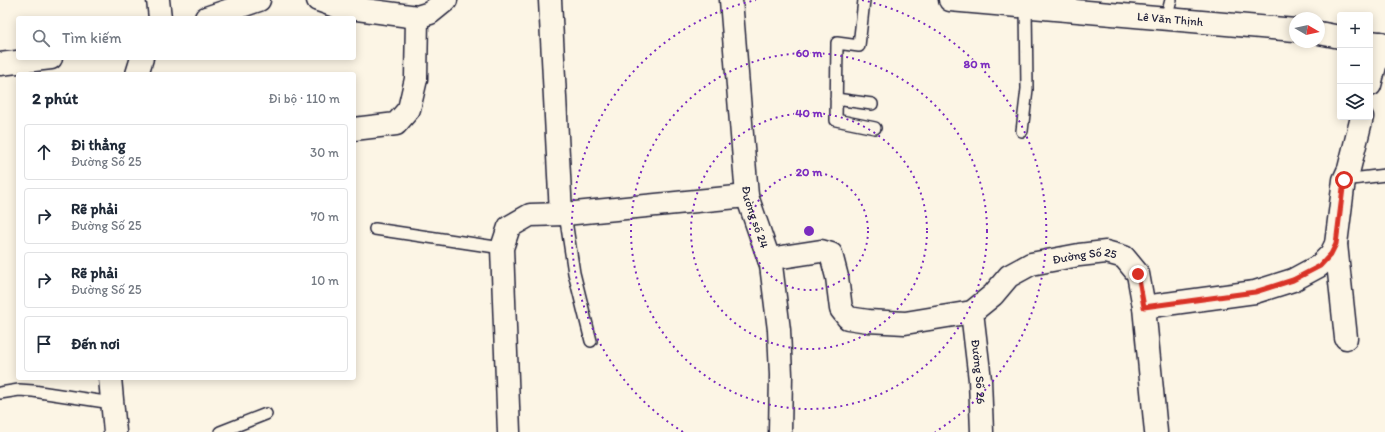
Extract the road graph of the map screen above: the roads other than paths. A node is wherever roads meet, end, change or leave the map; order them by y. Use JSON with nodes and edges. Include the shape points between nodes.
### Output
{"nodes":[{"id":1,"x":158,"y":0,"type":"edge"},
{"id":2,"x":259,"y":0,"type":"edge"},
{"id":3,"x":318,"y":0,"type":"edge"},
{"id":4,"x":446,"y":0,"type":"edge"},
{"id":5,"x":550,"y":0,"type":"edge"},
{"id":6,"x":731,"y":0,"type":"edge"},
{"id":7,"x":864,"y":0,"type":"edge"},
{"id":8,"x":950,"y":0,"type":"edge"},
{"id":9,"x":1026,"y":6,"type":"junction"},
{"id":10,"x":1168,"y":9,"type":"edge"},
{"id":11,"x":160,"y":16,"type":"edge"},
{"id":12,"x":212,"y":16,"type":"edge"},
{"id":13,"x":416,"y":17,"type":"junction"},
{"id":14,"x":1289,"y":29,"type":"edge"},
{"id":15,"x":1325,"y":34,"type":"edge"},
{"id":16,"x":1337,"y":36,"type":"edge"},
{"id":17,"x":1379,"y":43,"type":"edge"},
{"id":18,"x":34,"y":60,"type":"edge"},
{"id":19,"x":141,"y":60,"type":"edge"},
{"id":20,"x":0,"y":64,"type":"edge"},
{"id":21,"x":138,"y":72,"type":"edge"},
{"id":22,"x":1370,"y":84,"type":"edge"},
{"id":23,"x":836,"y":99,"type":"junction"},
{"id":24,"x":872,"y":104,"type":"dead end"},
{"id":25,"x":1361,"y":120,"type":"edge"},
{"id":26,"x":875,"y":128,"type":"dead end"},
{"id":27,"x":356,"y":129,"type":"edge"},
{"id":28,"x":1022,"y":131,"type":"dead end"},
{"id":29,"x":1385,"y":175,"type":"edge"},
{"id":30,"x":1344,"y":180,"type":"junction"},
{"id":31,"x":747,"y":196,"type":"junction"},
{"id":32,"x":563,"y":214,"type":"junction"},
{"id":33,"x":375,"y":229,"type":"dead end"},
{"id":34,"x":1336,"y":244,"type":"junction"},
{"id":35,"x":502,"y":248,"type":"junction"},
{"id":36,"x":769,"y":259,"type":"junction"},
{"id":37,"x":1144,"y":307,"type":"junction"},
{"id":38,"x":972,"y":312,"type":"junction"},
{"id":39,"x":1346,"y":338,"type":"dead end"},
{"id":40,"x":591,"y":341,"type":"dead end"},
{"id":41,"x":110,"y":380,"type":"edge"},
{"id":42,"x":0,"y":393,"type":"edge"},
{"id":43,"x":112,"y":403,"type":"junction"},
{"id":44,"x":266,"y":414,"type":"dead end"},
{"id":45,"x":115,"y":432,"type":"edge"},
{"id":46,"x":220,"y":432,"type":"edge"},
{"id":47,"x":509,"y":432,"type":"edge"},
{"id":48,"x":780,"y":432,"type":"edge"},
{"id":49,"x":982,"y":432,"type":"edge"},
{"id":50,"x":1156,"y":432,"type":"edge"}],
"edges":[{"from":1,"to":11,"type":"street"},
{"from":2,"to":12,"type":"street"},
{"from":3,"to":13,"type":"street","via":[[335,6]]},
{"from":4,"to":13,"type":"street","via":[[430,13]]},
{"from":5,"to":32,"type":"street"},
{"from":6,"to":31,"type":"street","name":"Đường số 24"},
{"from":7,"to":23,"type":"lane","via":[[859,46],[837,43]]},
{"from":8,"to":9,"type":"street","name":"Lê Văn Thịnh"},
{"from":9,"to":10,"type":"street","name":"Lê Văn Thịnh"},
{"from":9,"to":28,"type":"lane","via":[[1027,89]]},
{"from":10,"to":14,"type":"street","name":"Lê Văn Thịnh"},
{"from":13,"to":27,"type":"street","via":[[416,79],[409,108],[396,124]]},
{"from":15,"to":16,"type":"street"},
{"from":17,"to":22,"type":"street"},
{"from":18,"to":20,"type":"street"},
{"from":19,"to":21,"type":"street"},
{"from":23,"to":24,"type":"lane"},
{"from":23,"to":26,"type":"lane","via":[[836,120]]},
{"from":25,"to":30,"type":"street"},
{"from":29,"to":30,"type":"lane"},
{"from":30,"to":34,"type":"street"},
{"from":31,"to":32,"type":"street"},
{"from":31,"to":36,"type":"street","name":"Đường số 24"},
{"from":32,"to":35,"type":"street","via":[[530,215],[509,227]]},
{"from":32,"to":40,"type":"lane"},
{"from":33,"to":35,"type":"lane"},
{"from":34,"to":37,"type":"street","via":[[1320,266],[1293,280],[1255,292]]},
{"from":34,"to":39,"type":"street"},
{"from":35,"to":47,"type":"street"},
{"from":36,"to":38,"type":"street","name":"Đường Số 25","via":[[821,251],[831,254],[841,309],[848,318],[905,323]]},
{"from":36,"to":48,"type":"street","name":"Đường số 24","via":[[779,337]]},
{"from":37,"to":38,"type":"street","name":"Đường Số 25","via":[[1138,274],[1124,257],[1106,252],[1031,264],[1009,276],[993,295]]},
{"from":37,"to":50,"type":"street","name":"Đường Số 25"},
{"from":38,"to":49,"type":"street","name":"Đường Số 26","via":[[980,380]]},
{"from":41,"to":43,"type":"street"},
{"from":42,"to":43,"type":"lane","via":[[33,391]]},
{"from":43,"to":45,"type":"street"},
{"from":44,"to":46,"type":"lane"}]}
